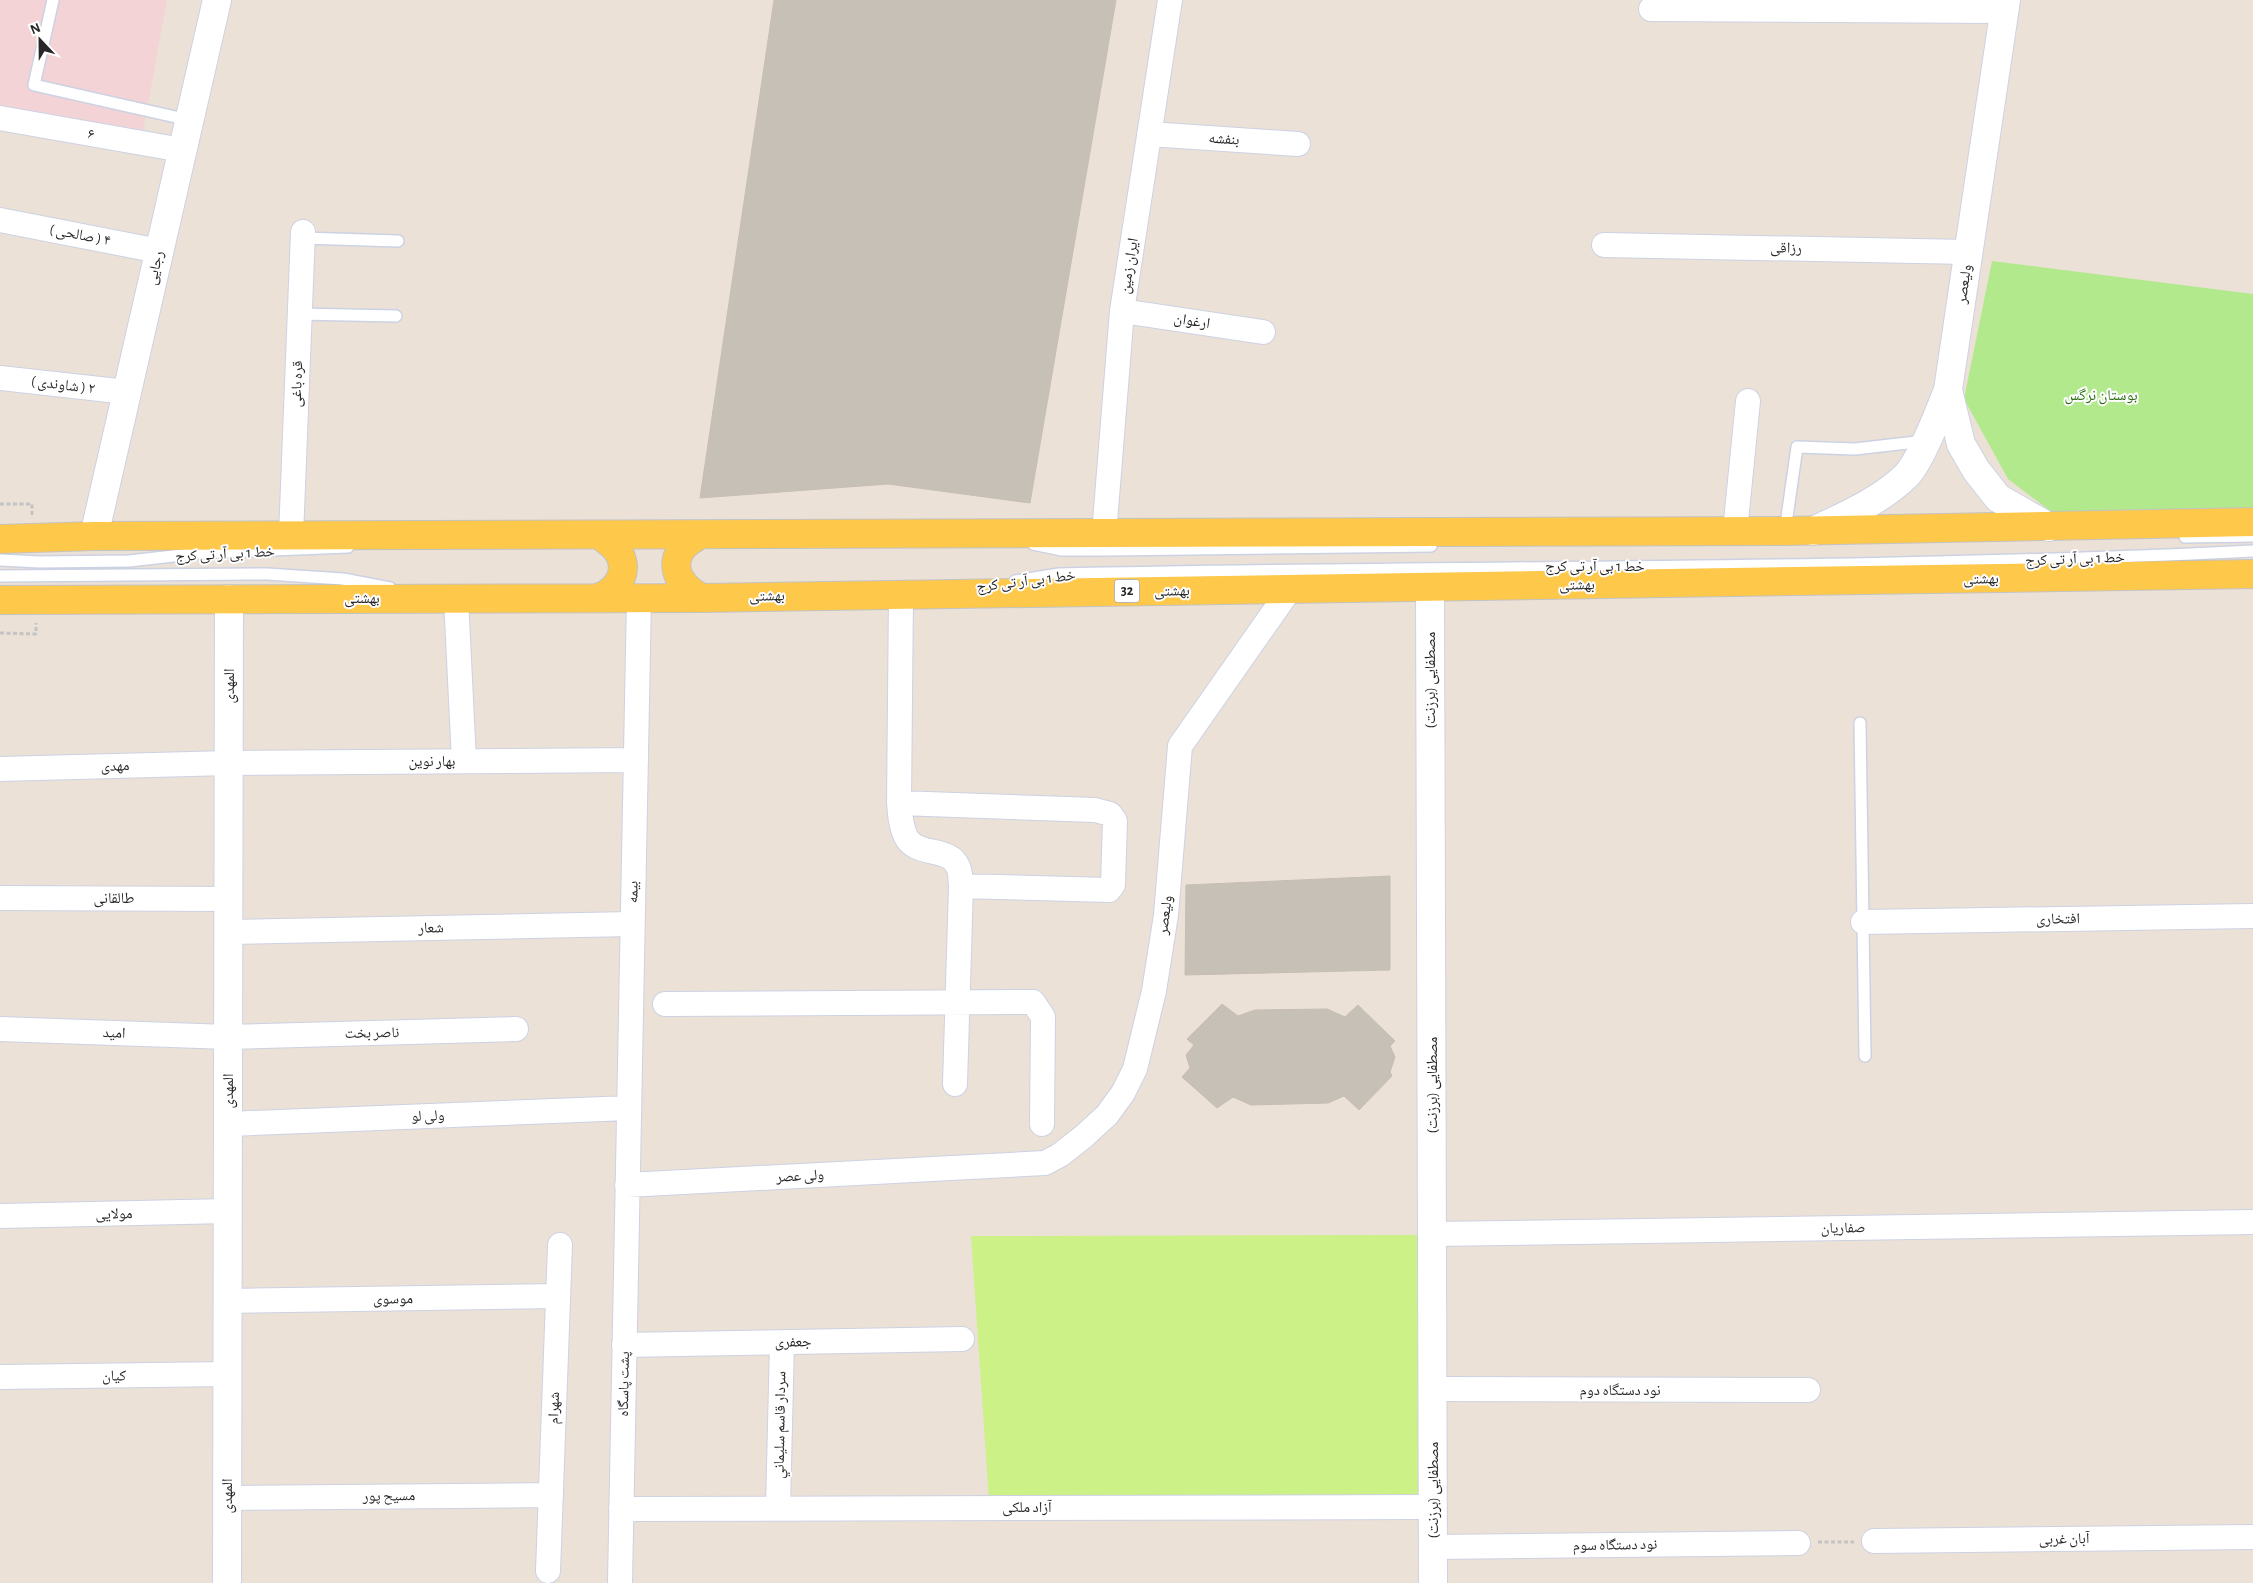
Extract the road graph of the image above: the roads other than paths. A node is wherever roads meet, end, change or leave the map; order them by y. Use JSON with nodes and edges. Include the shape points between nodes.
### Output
{"nodes":[{"id":1,"x":53,"y":0,"type":"edge"},
{"id":2,"x":217,"y":0,"type":"edge"},
{"id":3,"x":1170,"y":0,"type":"edge"},
{"id":4,"x":2005,"y":6,"type":"edge"},
{"id":5,"x":1651,"y":10,"type":"dead end"},
{"id":6,"x":0,"y":118,"type":"edge"},
{"id":7,"x":189,"y":120,"type":"junction"},
{"id":8,"x":1149,"y":134,"type":"junction"},
{"id":9,"x":1298,"y":144,"type":"dead end"},
{"id":10,"x":182,"y":150,"type":"junction"},
{"id":11,"x":0,"y":220,"type":"edge"},
{"id":12,"x":303,"y":235,"type":"joint"},
{"id":13,"x":398,"y":241,"type":"dead end"},
{"id":14,"x":1604,"y":245,"type":"dead end"},
{"id":15,"x":159,"y":251,"type":"junction"},
{"id":16,"x":1968,"y":252,"type":"junction"},
{"id":17,"x":1122,"y":311,"type":"junction"},
{"id":18,"x":300,"y":314,"type":"junction"},
{"id":19,"x":396,"y":316,"type":"dead end"},
{"id":20,"x":1263,"y":332,"type":"dead end"},
{"id":21,"x":0,"y":378,"type":"edge"},
{"id":22,"x":1948,"y":390,"type":"junction"},
{"id":23,"x":127,"y":392,"type":"junction"},
{"id":24,"x":1748,"y":400,"type":"dead end"},
{"id":25,"x":1927,"y":441,"type":"junction"},
{"id":26,"x":2253,"y":522,"type":"edge"},
{"id":27,"x":1785,"y":531,"type":"junction"},
{"id":28,"x":1814,"y":531,"type":"junction"},
{"id":29,"x":990,"y":534,"type":"junction"},
{"id":30,"x":1104,"y":534,"type":"junction"},
{"id":31,"x":2050,"y":535,"type":"junction"},
{"id":32,"x":94,"y":536,"type":"junction"},
{"id":33,"x":291,"y":536,"type":"junction"},
{"id":34,"x":449,"y":536,"type":"junction"},
{"id":35,"x":601,"y":536,"type":"junction"},
{"id":36,"x":698,"y":536,"type":"junction"},
{"id":37,"x":2253,"y":536,"type":"edge"},
{"id":38,"x":1727,"y":537,"type":"junction"},
{"id":39,"x":2172,"y":537,"type":"dead end"},
{"id":40,"x":0,"y":539,"type":"edge"},
{"id":41,"x":1846,"y":542,"type":"dead end"},
{"id":42,"x":1442,"y":546,"type":"dead end"},
{"id":43,"x":2253,"y":551,"type":"edge"},
{"id":44,"x":0,"y":560,"type":"edge"},
{"id":45,"x":2253,"y":574,"type":"edge"},
{"id":46,"x":0,"y":576,"type":"edge"},
{"id":47,"x":1430,"y":588,"type":"junction"},
{"id":48,"x":1290,"y":589,"type":"junction"},
{"id":49,"x":901,"y":594,"type":"junction"},
{"id":50,"x":939,"y":594,"type":"junction"},
{"id":51,"x":446,"y":598,"type":"junction"},
{"id":52,"x":596,"y":598,"type":"junction"},
{"id":53,"x":639,"y":598,"type":"junction"},
{"id":54,"x":702,"y":598,"type":"junction"},
{"id":55,"x":229,"y":599,"type":"junction"},
{"id":56,"x":0,"y":600,"type":"edge"},
{"id":57,"x":1860,"y":723,"type":"dead end"},
{"id":58,"x":636,"y":760,"type":"junction"},
{"id":59,"x":464,"y":761,"type":"junction"},
{"id":60,"x":229,"y":763,"type":"junction"},
{"id":61,"x":0,"y":769,"type":"edge"},
{"id":62,"x":899,"y":803,"type":"junction"},
{"id":63,"x":961,"y":886,"type":"junction"},
{"id":64,"x":0,"y":898,"type":"edge"},
{"id":65,"x":229,"y":899,"type":"junction"},
{"id":66,"x":2253,"y":916,"type":"edge"},
{"id":67,"x":1863,"y":922,"type":"junction"},
{"id":68,"x":632,"y":924,"type":"junction"},
{"id":69,"x":229,"y":932,"type":"junction"},
{"id":70,"x":957,"y":1003,"type":"junction"},
{"id":71,"x":665,"y":1004,"type":"dead end"},
{"id":72,"x":0,"y":1029,"type":"edge"},
{"id":73,"x":516,"y":1030,"type":"dead end"},
{"id":74,"x":228,"y":1037,"type":"junction"},
{"id":75,"x":1864,"y":1056,"type":"dead end"},
{"id":76,"x":955,"y":1084,"type":"dead end"},
{"id":77,"x":629,"y":1108,"type":"junction"},
{"id":78,"x":228,"y":1124,"type":"junction"},
{"id":79,"x":1042,"y":1124,"type":"dead end"},
{"id":80,"x":973,"y":1168,"type":"joint"},
{"id":81,"x":628,"y":1185,"type":"junction"},
{"id":82,"x":228,"y":1211,"type":"junction"},
{"id":83,"x":0,"y":1216,"type":"edge"},
{"id":84,"x":2253,"y":1222,"type":"edge"},
{"id":85,"x":1433,"y":1234,"type":"junction"},
{"id":86,"x":560,"y":1245,"type":"dead end"},
{"id":87,"x":558,"y":1296,"type":"junction"},
{"id":88,"x":228,"y":1301,"type":"junction"},
{"id":89,"x":962,"y":1340,"type":"dead end"},
{"id":90,"x":782,"y":1343,"type":"junction"},
{"id":91,"x":624,"y":1345,"type":"junction"},
{"id":92,"x":228,"y":1374,"type":"junction"},
{"id":93,"x":0,"y":1377,"type":"edge"},
{"id":94,"x":1433,"y":1390,"type":"junction"},
{"id":95,"x":1808,"y":1390,"type":"dead end"},
{"id":96,"x":551,"y":1495,"type":"junction"},
{"id":97,"x":227,"y":1498,"type":"junction"},
{"id":98,"x":1432,"y":1507,"type":"junction"},
{"id":99,"x":778,"y":1508,"type":"junction"},
{"id":100,"x":621,"y":1509,"type":"junction"},
{"id":101,"x":2253,"y":1537,"type":"edge"},
{"id":102,"x":1874,"y":1541,"type":"road end"},
{"id":103,"x":1798,"y":1543,"type":"road end"},
{"id":104,"x":1433,"y":1547,"type":"junction"},
{"id":105,"x":548,"y":1571,"type":"dead end"},
{"id":106,"x":227,"y":1583,"type":"edge"},
{"id":107,"x":620,"y":1583,"type":"edge"},
{"id":108,"x":1433,"y":1583,"type":"edge"}],
"edges":[{"from":1,"to":7,"type":"lane","via":[[34,85]]},
{"from":2,"to":7,"type":"street","name":"رجایی"},
{"from":3,"to":8,"type":"street","name":"ایران زمین"},
{"from":4,"to":5,"type":"street"},
{"from":4,"to":16,"type":"street","name":"ولیعصر"},
{"from":6,"to":10,"type":"street","name":"۶"},
{"from":7,"to":10,"type":"street","name":"رجایی"},
{"from":8,"to":9,"type":"street","name":"بنفشه"},
{"from":8,"to":17,"type":"street","name":"ایران زمین"},
{"from":10,"to":15,"type":"street","name":"رجایی"},
{"from":11,"to":15,"type":"street","name":"( صالحی ) ۴"},
{"from":12,"to":13,"type":"lane"},
{"from":12,"to":18,"type":"street","name":"قره باغی"},
{"from":14,"to":16,"type":"street","name":"رزاقی"},
{"from":15,"to":23,"type":"street","name":"رجایی"},
{"from":16,"to":22,"type":"street","name":"ولیعصر"},
{"from":17,"to":20,"type":"street","name":"ارغوان"},
{"from":17,"to":30,"type":"street","name":"ایران زمین"},
{"from":18,"to":19,"type":"lane"},
{"from":18,"to":33,"type":"street","name":"قره باغی"},
{"from":21,"to":23,"type":"street","name":"( شاوندی ) ۲"},
{"from":22,"to":25,"type":"street"},
{"from":22,"to":31,"type":"street","name":"ولیعصر","via":[[1961,444],[1976,470],[1998,498]]},
{"from":23,"to":32,"type":"street","name":"رجایی"},
{"from":24,"to":38,"type":"street"},
{"from":25,"to":27,"type":"lane","via":[[1854,449],[1797,447]]},
{"from":25,"to":28,"type":"street","via":[[1906,475],[1867,505]]},
{"from":26,"to":31,"type":"main road"},
{"from":27,"to":28,"type":"main road"},
{"from":27,"to":38,"type":"main road"},
{"from":28,"to":31,"type":"main road"},
{"from":29,"to":30,"type":"main road"},
{"from":29,"to":36,"type":"main road"},
{"from":29,"to":42,"type":"lane","name":"خط 1 بی آر تی کرج","via":[[1062,550]]},
{"from":30,"to":38,"type":"main road"},
{"from":32,"to":33,"type":"main road"},
{"from":32,"to":40,"type":"main road"},
{"from":33,"to":34,"type":"main road"},
{"from":34,"to":35,"type":"main road"},
{"from":34,"to":44,"type":"lane","name":"خط 1 بی آر تی کرج","via":[[328,550],[200,553],[129,561]]},
{"from":35,"to":36,"type":"main road"},
{"from":35,"to":52,"type":"main road","via":[[616,548],[623,565],[613,590]]},
{"from":36,"to":54,"type":"main road","via":[[683,546],[676,564],[682,582]]},
{"from":37,"to":39,"type":"lane"},
{"from":38,"to":41,"type":"lane"},
{"from":43,"to":50,"type":"lane","name":"خط 1 بی آر تی کرج","via":[[2018,562],[1059,574]]},
{"from":45,"to":47,"type":"main road","name":"بهشتی","number":"32"},
{"from":46,"to":51,"type":"lane","name":"خط 1 بی آر تی کرج","via":[[267,574],[343,579]]},
{"from":47,"to":48,"type":"main road","name":"بهشتی","number":"32"},
{"from":47,"to":85,"type":"street","name":"مصطفایی (برزنت)"},
{"from":48,"to":50,"type":"main road","name":"بهشتی","number":"32"},
{"from":48,"to":80,"type":"street","name":"ولیعصر","via":[[1180,746],[1166,915],[1154,991],[1135,1069],[1123,1093],[1107,1115],[1083,1137],[1046,1163]]},
{"from":49,"to":50,"type":"main road","name":"بهشتی","number":"32"},
{"from":49,"to":54,"type":"main road","name":"بهشتی","number":"32"},
{"from":49,"to":62,"type":"street"},
{"from":51,"to":52,"type":"main road","name":"بهشتی","number":"32"},
{"from":51,"to":55,"type":"main road","name":"بهشتی","number":"32"},
{"from":51,"to":59,"type":"street"},
{"from":52,"to":53,"type":"main road","name":"بهشتی","number":"32"},
{"from":53,"to":54,"type":"main road","name":"بهشتی","number":"32"},
{"from":53,"to":58,"type":"street","name":"بیمه"},
{"from":55,"to":56,"type":"main road","name":"بهشتی","number":"32"},
{"from":55,"to":60,"type":"street","name":"المهدی"},
{"from":57,"to":67,"type":"lane"},
{"from":58,"to":59,"type":"street","name":"بهار نوین"},
{"from":58,"to":68,"type":"street","name":"بیمه"},
{"from":59,"to":60,"type":"street","name":"بهار نوین"},
{"from":60,"to":61,"type":"street","name":"مهدی"},
{"from":60,"to":65,"type":"street","name":"المهدی"},
{"from":62,"to":63,"type":"street","via":[[907,839],[915,846],[952,857],[959,867]]},
{"from":62,"to":63,"type":"street","via":[[1096,810],[1110,814],[1114,821],[1113,884],[1109,890]]},
{"from":63,"to":70,"type":"street"},
{"from":64,"to":65,"type":"street","name":"طالقانی"},
{"from":65,"to":69,"type":"street","name":"المهدی"},
{"from":66,"to":67,"type":"street","name":"افتخاری"},
{"from":67,"to":75,"type":"lane"},
{"from":68,"to":69,"type":"street","name":"شعار"},
{"from":68,"to":77,"type":"street","name":"بیمه"},
{"from":69,"to":74,"type":"street","name":"المهدی"},
{"from":70,"to":71,"type":"street"},
{"from":70,"to":76,"type":"street"},
{"from":70,"to":79,"type":"street","via":[[1033,1002],[1040,1010],[1043,1017]]},
{"from":72,"to":74,"type":"street","name":"امید"},
{"from":73,"to":74,"type":"street","name":"ناصر بخت"},
{"from":74,"to":78,"type":"street","name":"المهدی"},
{"from":77,"to":78,"type":"street","name":"ولی لو"},
{"from":77,"to":81,"type":"street","name":"بیمه"},
{"from":78,"to":82,"type":"street","name":"المهدی"},
{"from":80,"to":81,"type":"street","name":"ولی عصر"},
{"from":81,"to":91,"type":"street","name":"پشت پاسگاه"},
{"from":82,"to":83,"type":"street","name":"مولایی"},
{"from":82,"to":88,"type":"street","name":"المهدی"},
{"from":84,"to":85,"type":"street","name":"صفاریان"},
{"from":85,"to":94,"type":"street","name":"مصطفایی (برزنت)"},
{"from":86,"to":87,"type":"street","name":"شهرام"},
{"from":87,"to":88,"type":"street","name":"موسوی"},
{"from":87,"to":96,"type":"street","name":"شهرام"},
{"from":88,"to":92,"type":"street","name":"المهدی"},
{"from":89,"to":90,"type":"street","name":"جعفری"},
{"from":90,"to":91,"type":"street","name":"جعفری"},
{"from":90,"to":99,"type":"street","name":"سردار قاسم سليماني"},
{"from":91,"to":100,"type":"street","name":"پشت پاسگاه"},
{"from":92,"to":93,"type":"street","name":"کیان"},
{"from":92,"to":97,"type":"street","name":"المهدی"},
{"from":94,"to":95,"type":"street","name":"نود دستگاه دوم"},
{"from":94,"to":98,"type":"street","name":"مصطفایی (برزنت)"},
{"from":96,"to":97,"type":"street","name":"مسیح پور"},
{"from":96,"to":105,"type":"street","name":"شهرام"},
{"from":97,"to":106,"type":"street","name":"المهدی"},
{"from":98,"to":99,"type":"street","name":"آزاد ملکی"},
{"from":98,"to":104,"type":"street","name":"مصطفایی (برزنت)"},
{"from":99,"to":100,"type":"street","name":"آزاد ملکی"},
{"from":100,"to":107,"type":"street","name":"پشت پاسگاه"},
{"from":101,"to":102,"type":"street","name":"آبان غربی"},
{"from":103,"to":104,"type":"street","name":"نود دستگاه سوم"},
{"from":104,"to":108,"type":"street","name":"مصطفایی (برزنت)"}]}
